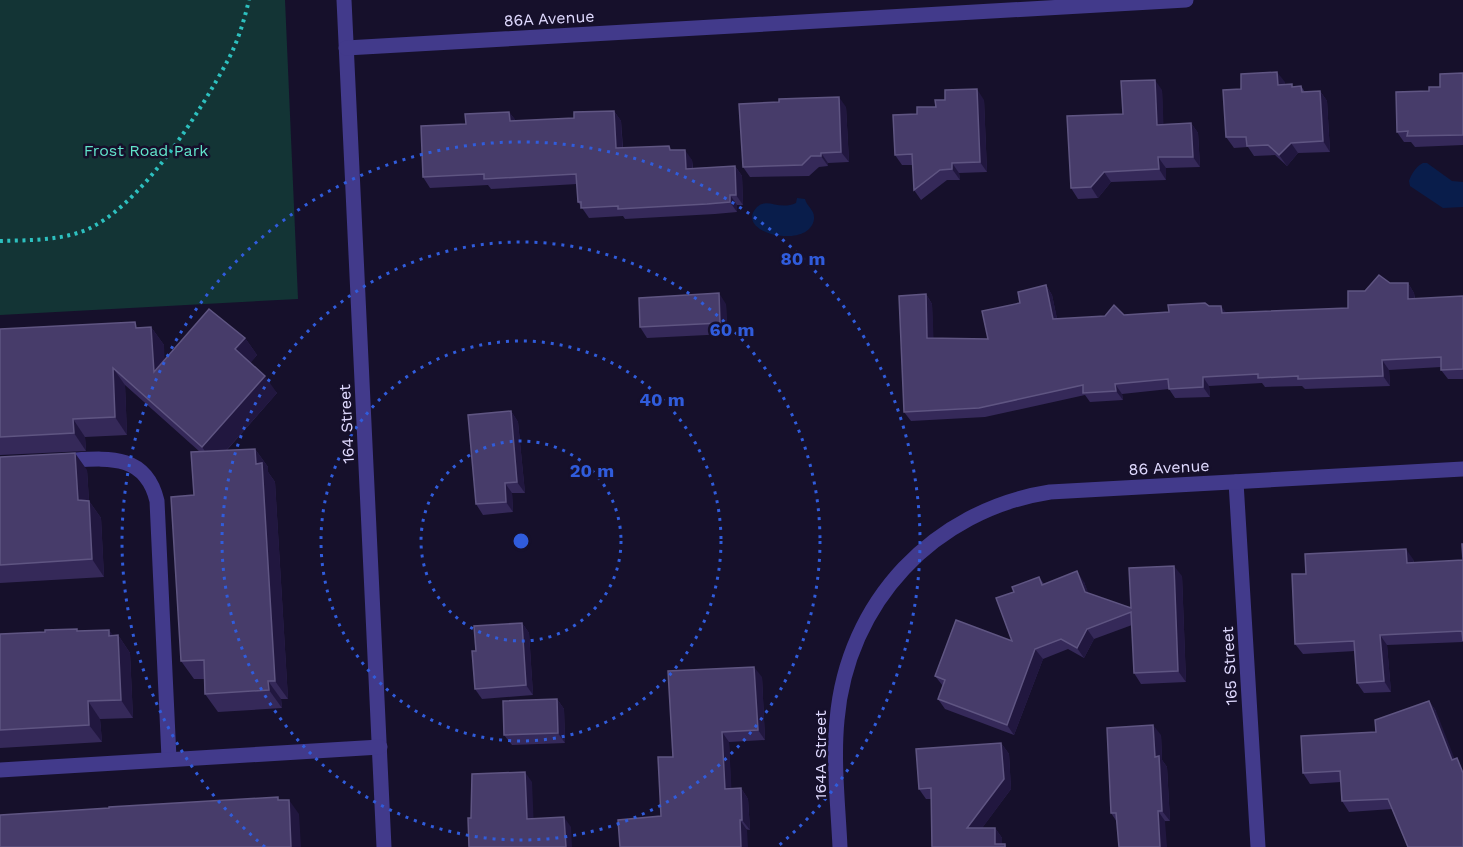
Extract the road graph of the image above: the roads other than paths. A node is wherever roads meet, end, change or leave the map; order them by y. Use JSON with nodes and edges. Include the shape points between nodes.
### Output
{"nodes":[{"id":1,"x":344,"y":0,"type":"edge"},
{"id":2,"x":1186,"y":0,"type":"edge"},
{"id":3,"x":346,"y":48,"type":"junction"},
{"id":4,"x":47,"y":462,"type":"edge"},
{"id":5,"x":1463,"y":469,"type":"edge"},
{"id":6,"x":1236,"y":482,"type":"junction"},
{"id":7,"x":901,"y":572,"type":"joint"},
{"id":8,"x":380,"y":747,"type":"junction"},
{"id":9,"x":169,"y":758,"type":"junction"},
{"id":10,"x":0,"y":770,"type":"edge"},
{"id":11,"x":384,"y":847,"type":"edge"},
{"id":12,"x":840,"y":847,"type":"edge"},
{"id":13,"x":1258,"y":847,"type":"edge"}],
"edges":[{"from":1,"to":3,"type":"street","name":"164 Street"},
{"from":2,"to":3,"type":"street","name":"86A Avenue"},
{"from":3,"to":8,"type":"street","name":"164 Street"},
{"from":4,"to":9,"type":"street","via":[[106,458],[124,461],[140,470],[155,491]]},
{"from":5,"to":6,"type":"street","name":"86 Avenue"},
{"from":6,"to":7,"type":"street","name":"86 Avenue","via":[[1086,489],[1029,496],[962,521],[930,543]]},
{"from":6,"to":13,"type":"street","name":"165 Street"},
{"from":7,"to":12,"type":"street","name":"164A Street","via":[[875,606],[857,639],[840,694],[836,738]]},
{"from":8,"to":9,"type":"street"},
{"from":8,"to":11,"type":"street","name":"164 Street"},
{"from":9,"to":10,"type":"street"}]}
